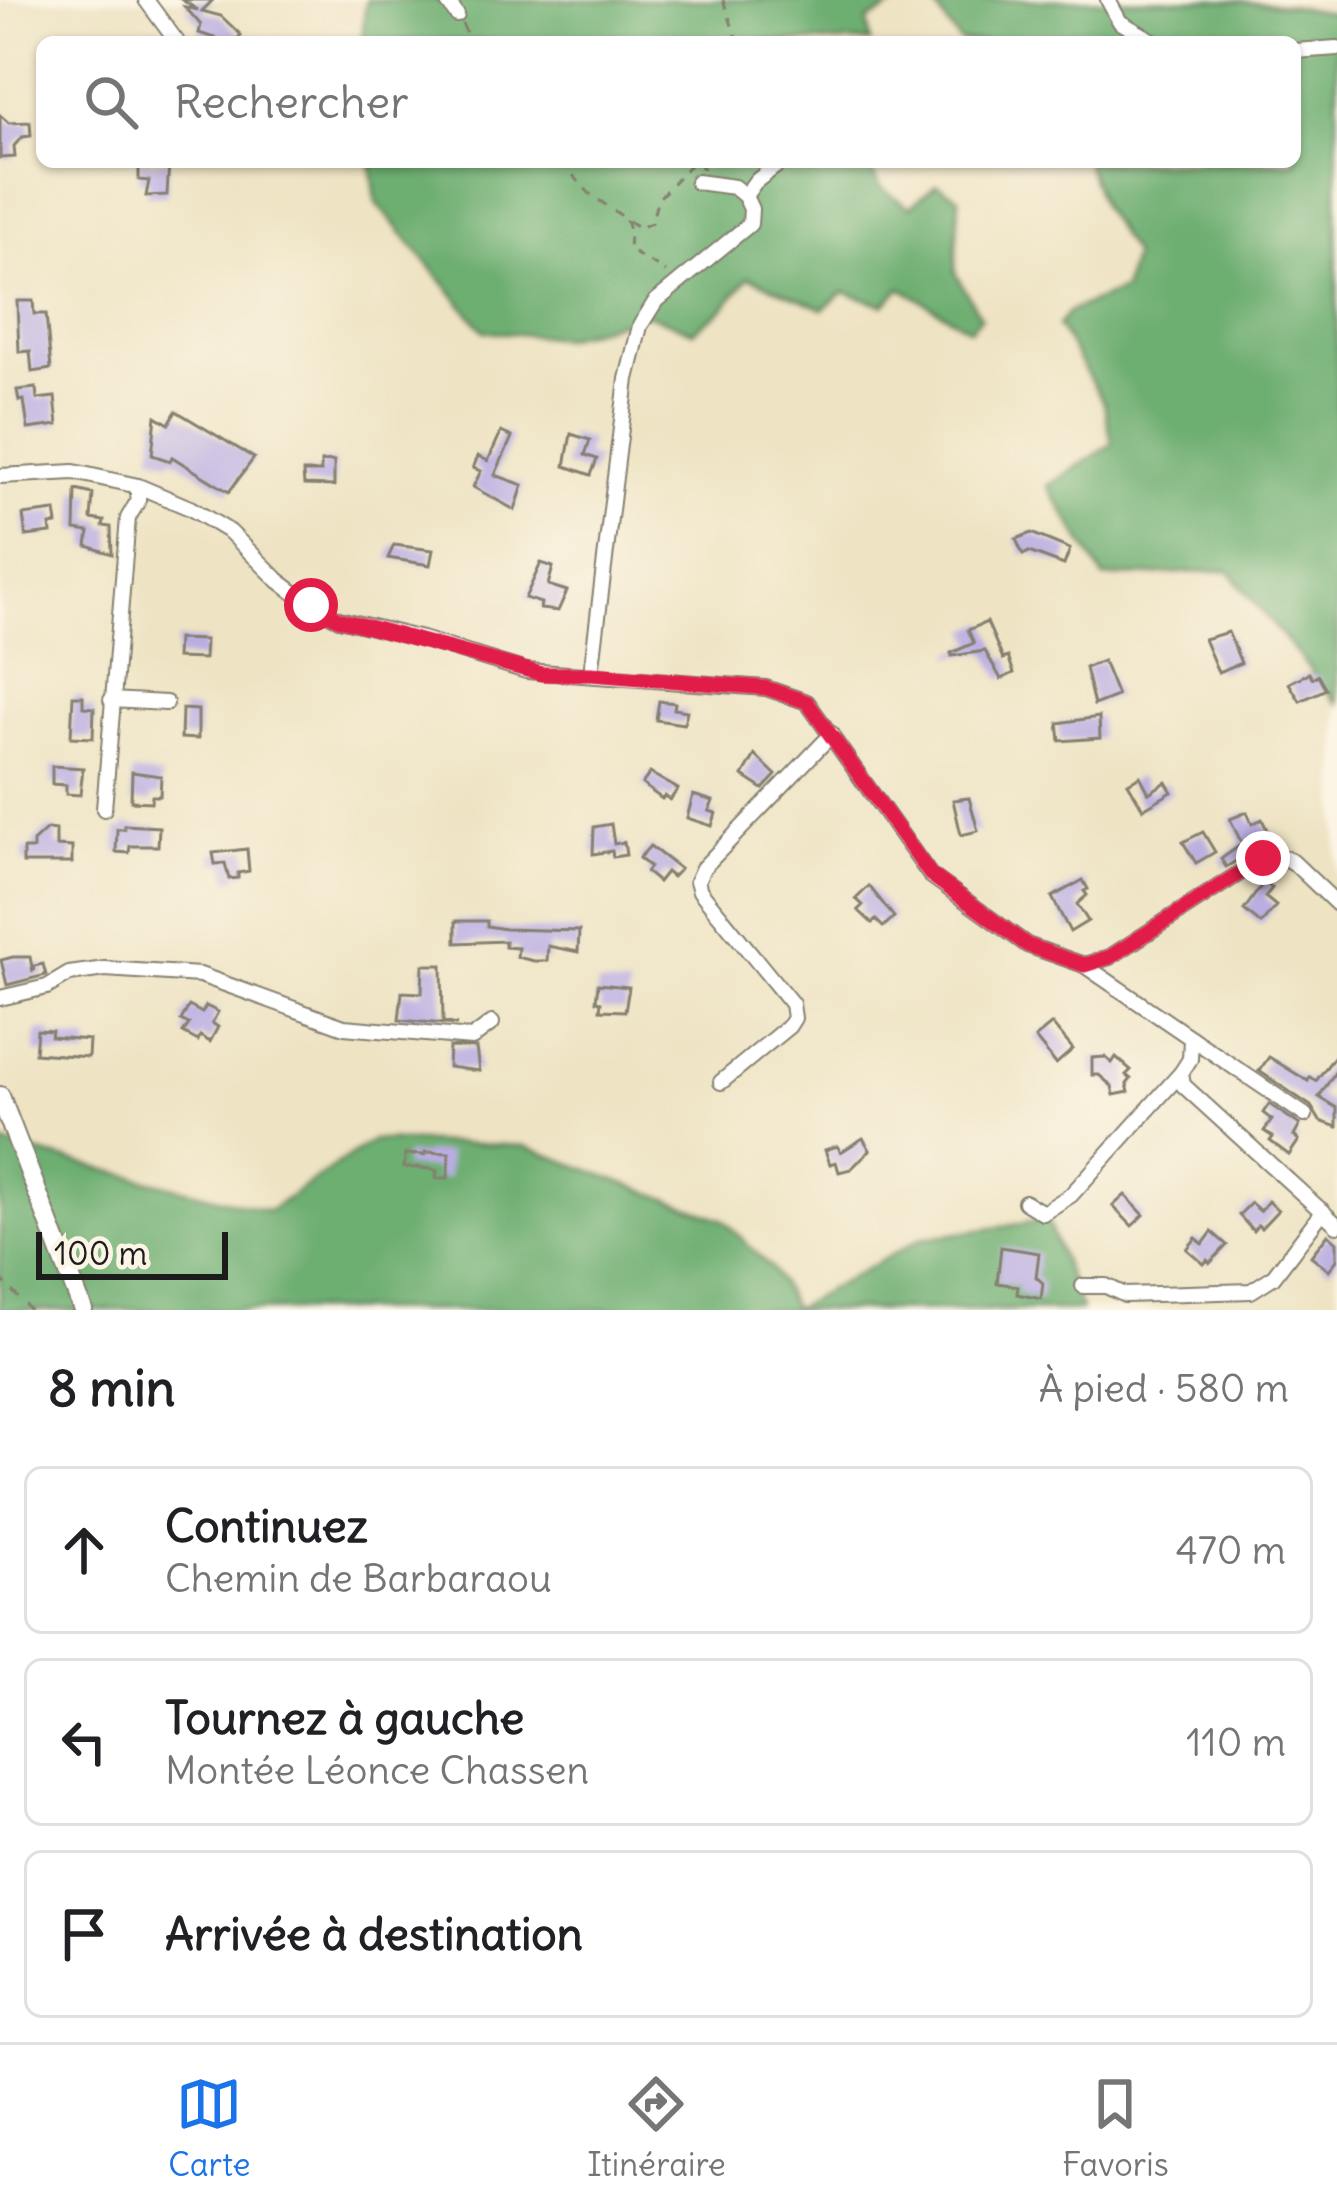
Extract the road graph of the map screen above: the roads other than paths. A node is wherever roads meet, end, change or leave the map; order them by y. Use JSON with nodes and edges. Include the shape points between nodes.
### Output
{"nodes":[{"id":1,"x":146,"y":0,"type":"edge"},
{"id":2,"x":446,"y":0,"type":"edge"},
{"id":3,"x":1108,"y":0,"type":"edge"},
{"id":4,"x":457,"y":15,"type":"road end"},
{"id":5,"x":173,"y":36,"type":"edge"},
{"id":6,"x":1144,"y":36,"type":"edge"},
{"id":7,"x":1337,"y":48,"type":"edge"},
{"id":8,"x":1301,"y":51,"type":"edge"},
{"id":9,"x":773,"y":168,"type":"edge"},
{"id":10,"x":700,"y":175,"type":"road end"},
{"id":11,"x":745,"y":196,"type":"junction"},
{"id":12,"x":0,"y":476,"type":"edge"},
{"id":13,"x":138,"y":486,"type":"junction"},
{"id":14,"x":591,"y":674,"type":"junction"},
{"id":15,"x":111,"y":700,"type":"junction"},
{"id":16,"x":166,"y":703,"type":"dead end"},
{"id":17,"x":832,"y":734,"type":"junction"},
{"id":18,"x":104,"y":809,"type":"dead end"},
{"id":19,"x":1337,"y":904,"type":"edge"},
{"id":20,"x":1084,"y":965,"type":"junction"},
{"id":21,"x":0,"y":998,"type":"edge"},
{"id":22,"x":492,"y":1023,"type":"dead end"},
{"id":23,"x":1191,"y":1038,"type":"junction"},
{"id":24,"x":1180,"y":1073,"type":"junction"},
{"id":25,"x":721,"y":1082,"type":"dead end"},
{"id":26,"x":0,"y":1096,"type":"edge"},
{"id":27,"x":1305,"y":1115,"type":"dead end"},
{"id":28,"x":1025,"y":1202,"type":"dead end"},
{"id":29,"x":1323,"y":1211,"type":"junction"},
{"id":30,"x":1337,"y":1225,"type":"edge"},
{"id":31,"x":1083,"y":1286,"type":"dead end"},
{"id":32,"x":83,"y":1310,"type":"edge"}],
"edges":[{"from":1,"to":5,"type":"street"},
{"from":2,"to":4,"type":"street"},
{"from":3,"to":6,"type":"street","via":[[1120,22]]},
{"from":7,"to":8,"type":"street"},
{"from":9,"to":11,"type":"street"},
{"from":10,"to":11,"type":"street"},
{"from":11,"to":14,"type":"street","via":[[751,224],[655,302],[640,326]]},
{"from":12,"to":13,"type":"street","via":[[74,472]]},
{"from":13,"to":14,"type":"street","via":[[230,532],[279,581],[339,619],[526,671]]},
{"from":13,"to":15,"type":"street"},
{"from":14,"to":17,"type":"street","via":[[785,692],[807,702]]},
{"from":15,"to":16,"type":"street"},
{"from":15,"to":18,"type":"street"},
{"from":17,"to":20,"type":"street","via":[[930,874],[1027,945]]},
{"from":17,"to":25,"type":"street","via":[[697,881],[794,1011],[789,1026]]},
{"from":19,"to":20,"type":"street","via":[[1293,862],[1263,858],[1110,957]]},
{"from":20,"to":23,"type":"street"},
{"from":21,"to":22,"type":"street","via":[[106,969],[200,975],[344,1027],[472,1038]]},
{"from":23,"to":24,"type":"street"},
{"from":23,"to":27,"type":"street"},
{"from":24,"to":28,"type":"street","via":[[1072,1195],[1042,1213]]},
{"from":24,"to":29,"type":"street","via":[[1183,1085]]},
{"from":26,"to":32,"type":"main road"},
{"from":29,"to":30,"type":"street"},
{"from":29,"to":31,"type":"street","via":[[1273,1277],[1251,1292],[1125,1295]]}]}
